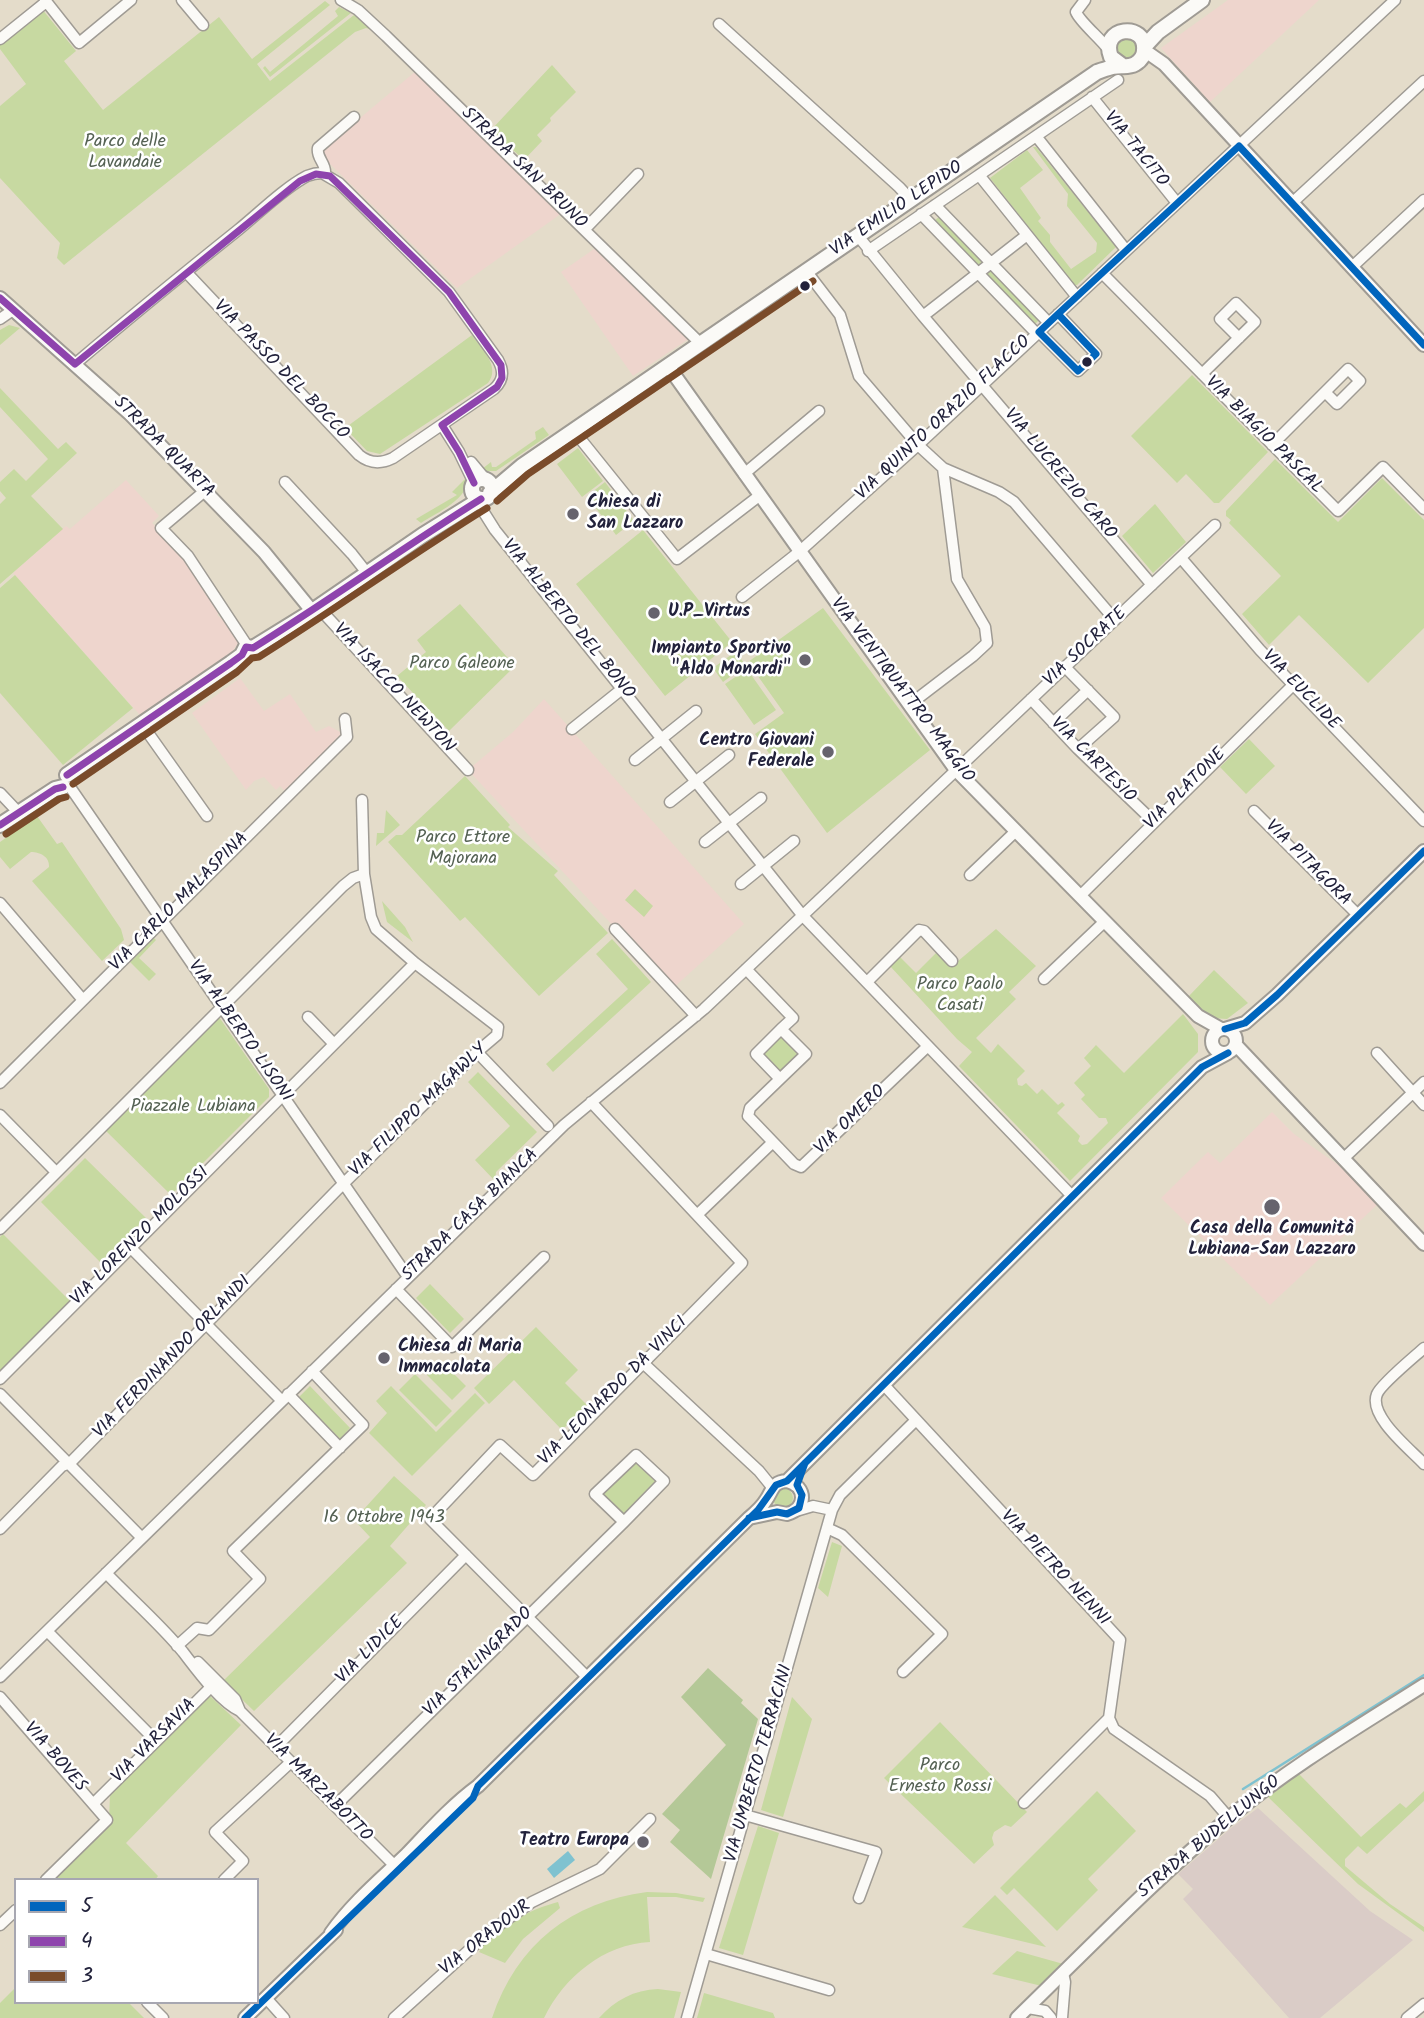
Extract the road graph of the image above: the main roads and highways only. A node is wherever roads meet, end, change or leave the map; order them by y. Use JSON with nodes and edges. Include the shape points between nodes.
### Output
{"nodes":[{"id":1,"x":1202,"y":0,"type":"edge"},
{"id":2,"x":1142,"y":44,"type":"junction"},
{"id":3,"x":1109,"y":51,"type":"junction"},
{"id":4,"x":1125,"y":70,"type":"junction"},
{"id":5,"x":1097,"y":72,"type":"junction"},
{"id":6,"x":251,"y":653,"type":"junction"},
{"id":7,"x":67,"y":782,"type":"junction"},
{"id":8,"x":0,"y":825,"type":"edge"}],
"edges":[{"from":1,"to":2,"type":"main road"},
{"from":2,"to":3,"type":"main road","via":[[1121,32],[1112,38]]},
{"from":2,"to":4,"type":"main road","name":"VIA EMILIO LEPIDO","via":[[1143,55]]},
{"from":3,"to":4,"type":"main road"},
{"from":3,"to":5,"type":"main road"},
{"from":4,"to":5,"type":"main road","via":[[1115,66]]},
{"from":5,"to":6,"type":"main road","name":"VIA EMILIO LEPIDO","via":[[522,466],[467,498],[423,535]]},
{"from":6,"to":7,"type":"main road"},
{"from":6,"to":7,"type":"main road"},
{"from":7,"to":8,"type":"main road"}]}
